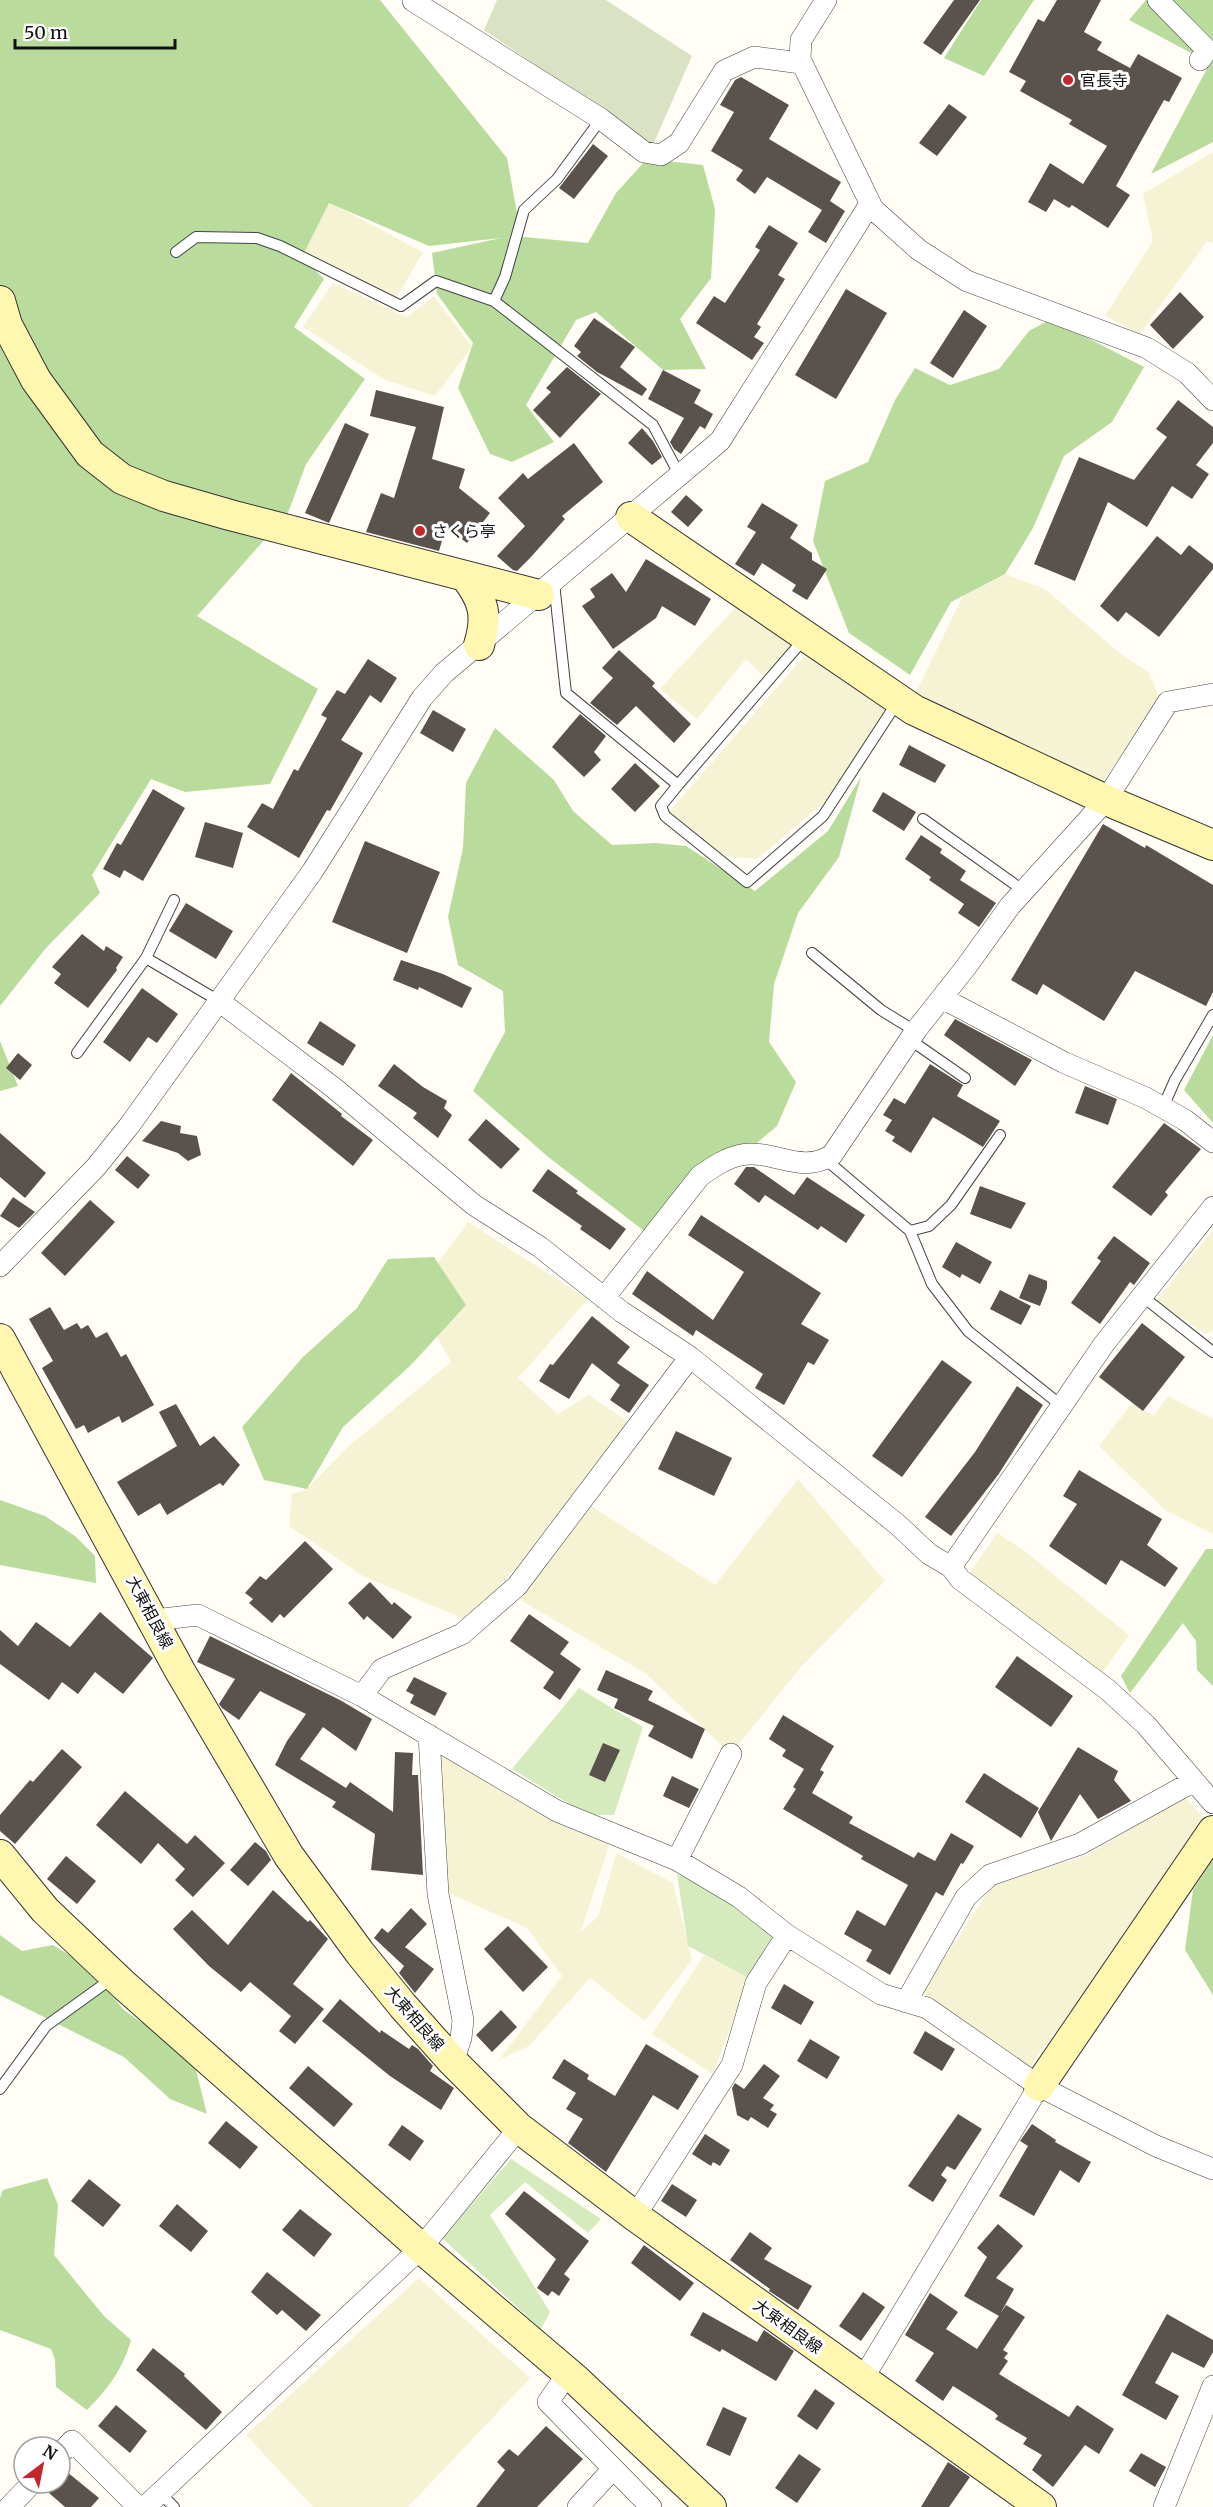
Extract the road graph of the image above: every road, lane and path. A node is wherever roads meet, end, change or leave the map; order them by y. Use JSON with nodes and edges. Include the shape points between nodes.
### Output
{"nodes":[{"id":1,"x":826,"y":0,"type":"edge"},
{"id":2,"x":1158,"y":0,"type":"edge"},
{"id":3,"x":413,"y":1,"type":"edge"},
{"id":4,"x":1200,"y":60,"type":"dead end"},
{"id":5,"x":801,"y":63,"type":"junction"},
{"id":6,"x":601,"y":119,"type":"junction"},
{"id":7,"x":870,"y":204,"type":"junction"},
{"id":8,"x":176,"y":252,"type":"dead end"},
{"id":9,"x":0,"y":301,"type":"edge"},
{"id":10,"x":494,"y":301,"type":"junction"},
{"id":11,"x":1213,"y":400,"type":"edge"},
{"id":12,"x":681,"y":476,"type":"junction"},
{"id":13,"x":632,"y":517,"type":"junction"},
{"id":14,"x":465,"y":576,"type":"junction"},
{"id":15,"x":546,"y":589,"type":"junction"},
{"id":16,"x":806,"y":636,"type":"junction"},
{"id":17,"x":479,"y":645,"type":"junction"},
{"id":18,"x":1213,"y":694,"type":"edge"},
{"id":19,"x":899,"y":700,"type":"junction"},
{"id":20,"x":678,"y":785,"type":"junction"},
{"id":21,"x":1106,"y":800,"type":"junction"},
{"id":22,"x":923,"y":819,"type":"dead end"},
{"id":23,"x":1213,"y":844,"type":"edge"},
{"id":24,"x":1024,"y":891,"type":"junction"},
{"id":25,"x":174,"y":900,"type":"dead end"},
{"id":26,"x":812,"y":953,"type":"dead end"},
{"id":27,"x":146,"y":958,"type":"junction"},
{"id":28,"x":942,"y":998,"type":"junction"},
{"id":29,"x":219,"y":1001,"type":"junction"},
{"id":30,"x":1213,"y":1015,"type":"edge"},
{"id":31,"x":912,"y":1035,"type":"junction"},
{"id":32,"x":77,"y":1053,"type":"dead end"},
{"id":33,"x":965,"y":1078,"type":"dead end"},
{"id":34,"x":1163,"y":1107,"type":"junction"},
{"id":35,"x":1000,"y":1135,"type":"dead end"},
{"id":36,"x":1213,"y":1142,"type":"edge"},
{"id":37,"x":825,"y":1159,"type":"junction"},
{"id":38,"x":1213,"y":1207,"type":"edge"},
{"id":39,"x":910,"y":1232,"type":"junction"},
{"id":40,"x":0,"y":1266,"type":"edge"},
{"id":41,"x":1142,"y":1296,"type":"junction"},
{"id":42,"x":604,"y":1298,"type":"junction"},
{"id":43,"x":0,"y":1340,"type":"edge"},
{"id":44,"x":1213,"y":1352,"type":"edge"},
{"id":45,"x":690,"y":1357,"type":"junction"},
{"id":46,"x":1062,"y":1406,"type":"junction"},
{"id":47,"x":951,"y":1567,"type":"junction"},
{"id":48,"x":154,"y":1620,"type":"junction"},
{"id":49,"x":362,"y":1696,"type":"junction"},
{"id":50,"x":429,"y":1735,"type":"junction"},
{"id":51,"x":731,"y":1754,"type":"dead end"},
{"id":52,"x":1194,"y":1781,"type":"junction"},
{"id":53,"x":1213,"y":1803,"type":"edge"},
{"id":54,"x":1213,"y":1831,"type":"edge"},
{"id":55,"x":0,"y":1855,"type":"edge"},
{"id":56,"x":677,"y":1860,"type":"junction"},
{"id":57,"x":787,"y":1935,"type":"junction"},
{"id":58,"x":115,"y":1977,"type":"junction"},
{"id":59,"x":906,"y":2002,"type":"junction"},
{"id":60,"x":453,"y":2062,"type":"junction"},
{"id":61,"x":1039,"y":2086,"type":"junction"},
{"id":62,"x":0,"y":2089,"type":"edge"},
{"id":63,"x":519,"y":2128,"type":"junction"},
{"id":64,"x":1213,"y":2169,"type":"edge"},
{"id":65,"x":635,"y":2216,"type":"junction"},
{"id":66,"x":422,"y":2248,"type":"junction"},
{"id":67,"x":568,"y":2373,"type":"junction"},
{"id":68,"x":862,"y":2380,"type":"junction"},
{"id":69,"x":1211,"y":2395,"type":"edge"},
{"id":70,"x":72,"y":2441,"type":"edge"},
{"id":71,"x":612,"y":2470,"type":"junction"},
{"id":72,"x":20,"y":2495,"type":"edge"},
{"id":73,"x":160,"y":2502,"type":"edge"},
{"id":74,"x":9,"y":2507,"type":"edge"},
{"id":75,"x":138,"y":2507,"type":"edge"},
{"id":76,"x":578,"y":2507,"type":"edge"},
{"id":77,"x":651,"y":2507,"type":"edge"},
{"id":78,"x":711,"y":2507,"type":"edge"},
{"id":79,"x":1041,"y":2507,"type":"edge"},
{"id":80,"x":1164,"y":2507,"type":"edge"}],
"edges":[{"from":1,"to":5,"type":"street","via":[[801,40]]},
{"from":2,"to":4,"type":"street","via":[[1207,50]]},
{"from":3,"to":6,"type":"street"},
{"from":5,"to":6,"type":"street","via":[[754,57],[724,71],[679,143],[662,155],[644,152]]},
{"from":5,"to":7,"type":"street"},
{"from":6,"to":10,"type":"lane","via":[[557,179],[524,210]]},
{"from":7,"to":11,"type":"street","via":[[919,250],[968,281],[1147,348],[1187,373]]},
{"from":7,"to":12,"type":"street","via":[[720,441]]},
{"from":8,"to":10,"type":"lane","via":[[196,237],[257,238],[401,306],[436,281]]},
{"from":9,"to":14,"type":"street","via":[[7,325],[36,380],[90,454],[123,479],[175,499]]},
{"from":10,"to":12,"type":"lane","via":[[652,425]]},
{"from":12,"to":13,"type":"street"},
{"from":13,"to":15,"type":"street"},
{"from":13,"to":16,"type":"street"},
{"from":14,"to":15,"type":"street"},
{"from":14,"to":17,"type":"street","via":[[476,591],[486,623]]},
{"from":15,"to":17,"type":"street"},
{"from":15,"to":20,"type":"lane","via":[[566,693]]},
{"from":16,"to":19,"type":"street"},
{"from":16,"to":20,"type":"lane"},
{"from":17,"to":29,"type":"street","via":[[444,673],[422,698],[312,872]]},
{"from":18,"to":21,"type":"street","via":[[1168,702]]},
{"from":19,"to":20,"type":"lane","via":[[823,816],[747,882],[665,816],[661,806]]},
{"from":19,"to":21,"type":"street"},
{"from":21,"to":23,"type":"street"},
{"from":21,"to":24,"type":"street"},
{"from":22,"to":24,"type":"lane"},
{"from":24,"to":28,"type":"street"},
{"from":25,"to":27,"type":"lane"},
{"from":26,"to":31,"type":"lane"},
{"from":27,"to":29,"type":"lane"},
{"from":27,"to":32,"type":"lane"},
{"from":28,"to":31,"type":"street"},
{"from":28,"to":34,"type":"street","via":[[1063,1062]]},
{"from":29,"to":40,"type":"street","via":[[96,1167]]},
{"from":29,"to":42,"type":"street","via":[[334,1088],[474,1205],[540,1247]]},
{"from":30,"to":34,"type":"lane"},
{"from":31,"to":33,"type":"lane"},
{"from":31,"to":37,"type":"street","via":[[832,1155]]},
{"from":34,"to":36,"type":"street"},
{"from":35,"to":39,"type":"lane","via":[[951,1205],[928,1226]]},
{"from":37,"to":39,"type":"lane"},
{"from":37,"to":42,"type":"street","via":[[805,1164],[758,1154],[721,1162],[700,1176]]},
{"from":38,"to":41,"type":"street"},
{"from":39,"to":46,"type":"lane","via":[[932,1284],[968,1331]]},
{"from":41,"to":44,"type":"lane"},
{"from":41,"to":46,"type":"street"},
{"from":42,"to":45,"type":"street"},
{"from":43,"to":48,"type":"street","name":"大東相良線"},
{"from":45,"to":47,"type":"street","via":[[929,1554]]},
{"from":45,"to":49,"type":"street","via":[[517,1586],[462,1634],[382,1670]]},
{"from":46,"to":47,"type":"street"},
{"from":47,"to":52,"type":"street","via":[[960,1579],[1107,1690],[1146,1725]]},
{"from":48,"to":49,"type":"street","via":[[198,1615]]},
{"from":48,"to":60,"type":"street","name":"大東相良線","via":[[290,1856],[360,1953]]},
{"from":49,"to":50,"type":"street"},
{"from":50,"to":56,"type":"street","via":[[557,1811]]},
{"from":50,"to":60,"type":"street","via":[[438,1894],[463,2020]]},
{"from":51,"to":56,"type":"street"},
{"from":52,"to":53,"type":"street"},
{"from":52,"to":59,"type":"street","via":[[1080,1844],[990,1875],[966,1898]]},
{"from":54,"to":61,"type":"street"},
{"from":55,"to":58,"type":"street","via":[[45,1910]]},
{"from":56,"to":57,"type":"street","via":[[739,1897]]},
{"from":57,"to":59,"type":"street","via":[[881,1994]]},
{"from":57,"to":65,"type":"street","via":[[756,1983],[732,2065]]},
{"from":58,"to":62,"type":"lane","via":[[46,2026]]},
{"from":58,"to":66,"type":"street"},
{"from":59,"to":61,"type":"street","via":[[927,2008]]},
{"from":60,"to":63,"type":"street","name":"大東相良線"},
{"from":61,"to":64,"type":"street","via":[[1156,2146]]},
{"from":61,"to":68,"type":"street"},
{"from":63,"to":65,"type":"street","name":"大東相良線"},
{"from":63,"to":66,"type":"street"},
{"from":65,"to":68,"type":"street","name":"大東相良線"},
{"from":66,"to":67,"type":"street"},
{"from":66,"to":73,"type":"street"},
{"from":67,"to":71,"type":"street","via":[[548,2402]]},
{"from":67,"to":78,"type":"street"},
{"from":68,"to":79,"type":"street","name":"大東相良線"},
{"from":69,"to":80,"type":"street"},
{"from":70,"to":75,"type":"street"},
{"from":71,"to":76,"type":"street"},
{"from":71,"to":77,"type":"street"},
{"from":72,"to":74,"type":"street"}]}
